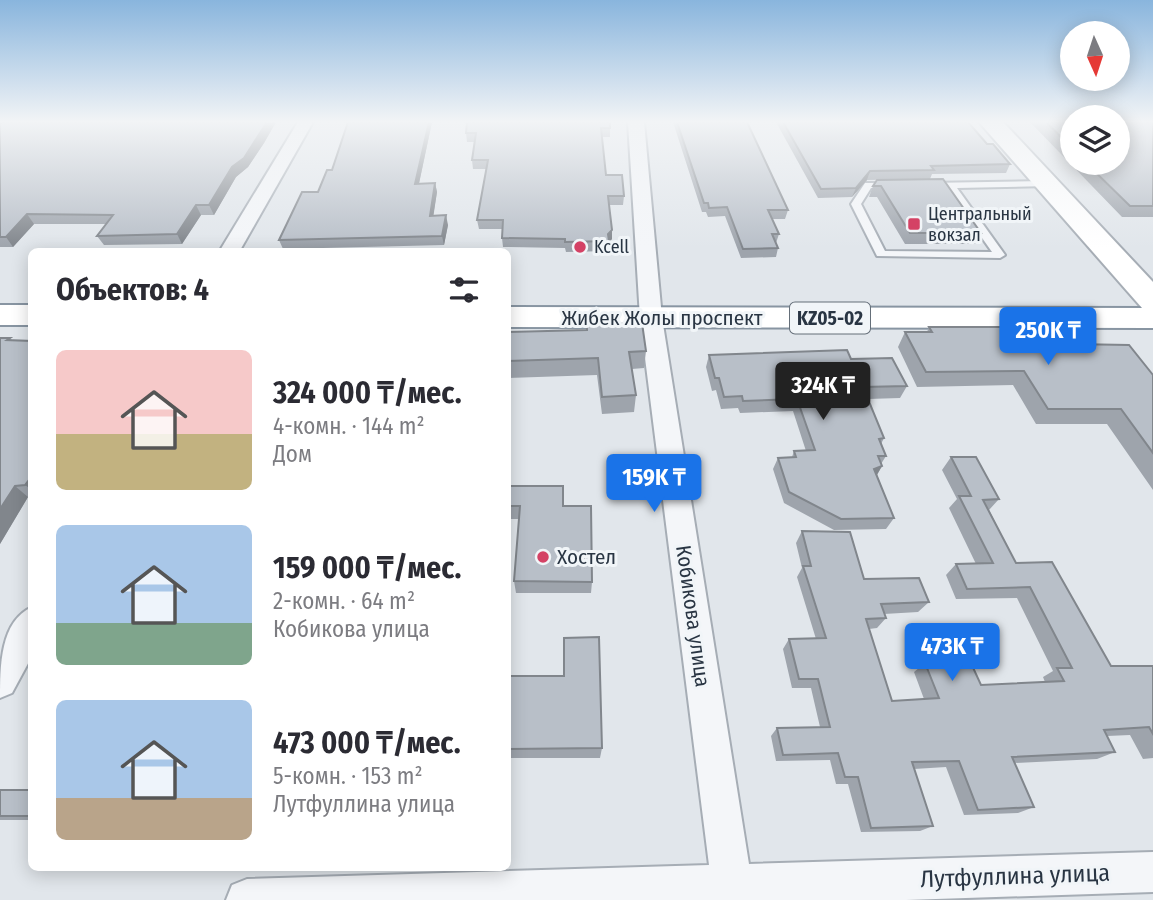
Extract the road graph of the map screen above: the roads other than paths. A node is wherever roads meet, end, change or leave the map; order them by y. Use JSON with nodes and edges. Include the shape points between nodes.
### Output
{"nodes":[{"id":1,"x":281,"y":164,"type":"edge"},
{"id":2,"x":639,"y":164,"type":"edge"},
{"id":3,"x":1028,"y":164,"type":"edge"},
{"id":4,"x":1046,"y":184,"type":"junction"},
{"id":5,"x":909,"y":185,"type":"edge"},
{"id":6,"x":923,"y":185,"type":"edge"},
{"id":7,"x":950,"y":185,"type":"junction"},
{"id":8,"x":231,"y":248,"type":"edge"},
{"id":9,"x":0,"y":290,"type":"edge"},
{"id":10,"x":28,"y":291,"type":"edge"},
{"id":11,"x":511,"y":293,"type":"edge"},
{"id":12,"x":1151,"y":302,"type":"edge"},
{"id":13,"x":650,"y":306,"type":"junction"},
{"id":14,"x":0,"y":315,"type":"edge"},
{"id":15,"x":28,"y":315,"type":"edge"},
{"id":16,"x":511,"y":317,"type":"edge"},
{"id":17,"x":28,"y":629,"type":"edge"},
{"id":18,"x":0,"y":681,"type":"edge"},
{"id":19,"x":1153,"y":872,"type":"edge"},
{"id":20,"x":733,"y":893,"type":"edge"},
{"id":21,"x":247,"y":900,"type":"edge"}],
"edges":[{"from":1,"to":8,"type":"street"},
{"from":2,"to":13,"type":"street","name":"Кобикова улица"},
{"from":3,"to":4,"type":"main road"},
{"from":4,"to":7,"type":"lane"},
{"from":4,"to":12,"type":"main road"},
{"from":5,"to":7,"type":"lane","via":[[868,185],[856,204],[881,254],[1000,255]]},
{"from":6,"to":7,"type":"lane"},
{"from":9,"to":10,"type":"main road"},
{"from":11,"to":13,"type":"main road","name":"Жибек Жолы проспект"},
{"from":12,"to":13,"type":"main road","name":"Жибек Жолы проспект","number":"KZ05-02"},
{"from":13,"to":16,"type":"main road","name":"Жибек Жолы проспект","number":"KZ05-02"},
{"from":13,"to":20,"type":"street","name":"Кобикова улица"},
{"from":14,"to":15,"type":"main road"},
{"from":17,"to":18,"type":"street"},
{"from":19,"to":20,"type":"street","name":"Лутфуллина улица"},
{"from":20,"to":21,"type":"street","name":"Лутфуллина улица"}]}
